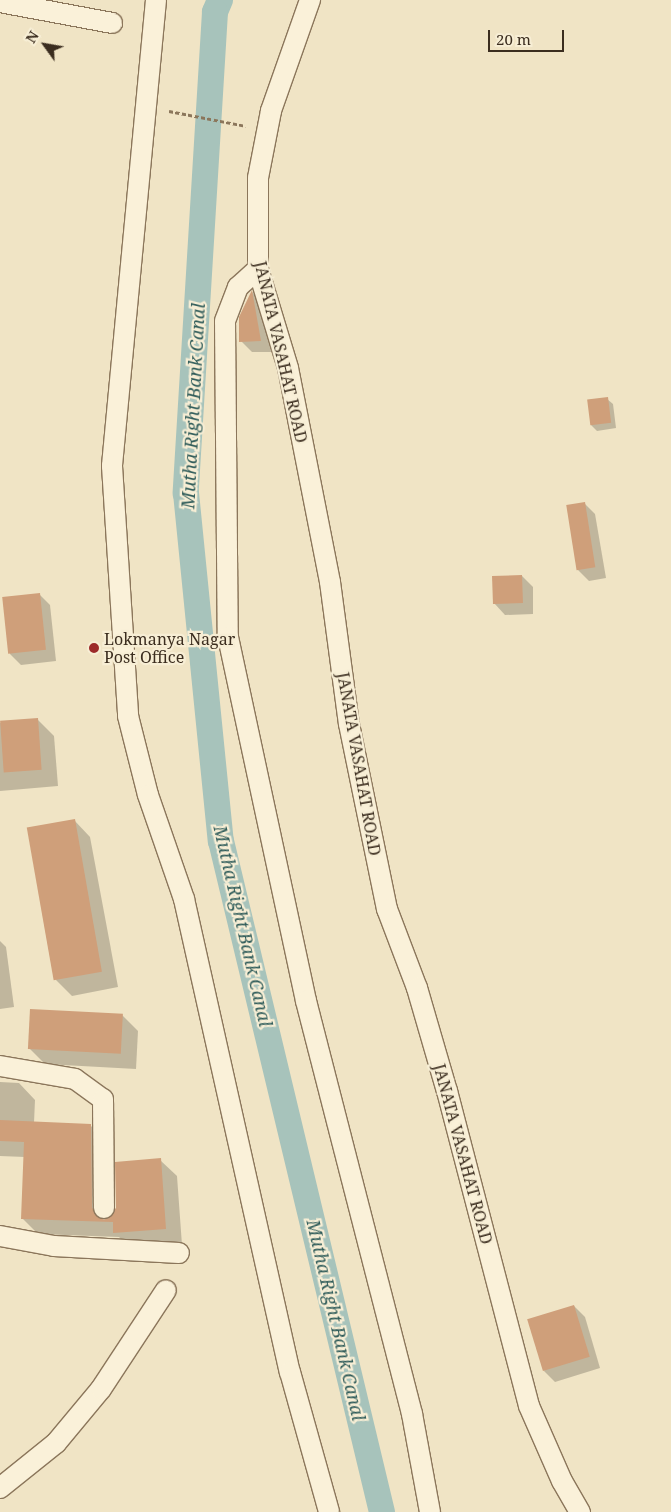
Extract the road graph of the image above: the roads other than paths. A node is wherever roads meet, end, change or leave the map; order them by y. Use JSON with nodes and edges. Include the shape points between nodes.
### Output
{"nodes":[{"id":1,"x":156,"y":0,"type":"edge"},
{"id":2,"x":310,"y":0,"type":"edge"},
{"id":3,"x":0,"y":2,"type":"edge"},
{"id":4,"x":112,"y":23,"type":"dead end"},
{"id":5,"x":258,"y":269,"type":"junction"},
{"id":6,"x":0,"y":1066,"type":"edge"},
{"id":7,"x":104,"y":1208,"type":"dead end"},
{"id":8,"x":0,"y":1236,"type":"edge"},
{"id":9,"x":179,"y":1253,"type":"dead end"},
{"id":10,"x":166,"y":1290,"type":"dead end"},
{"id":11,"x":0,"y":1488,"type":"edge"},
{"id":12,"x":329,"y":1512,"type":"edge"},
{"id":13,"x":430,"y":1512,"type":"edge"},
{"id":14,"x":580,"y":1512,"type":"edge"}],
"edges":[{"from":1,"to":12,"type":"street","via":[[112,466],[128,716],[148,796],[184,898],[290,1372]]},
{"from":2,"to":5,"type":"street","name":"JANATA VASAHAT ROAD","via":[[267,131],[258,178]]},
{"from":3,"to":4,"type":"street"},
{"from":5,"to":13,"type":"street","via":[[238,287],[225,321],[228,637],[306,1001],[412,1414]]},
{"from":5,"to":14,"type":"street","name":"JANATA VASAHAT ROAD","via":[[288,368],[330,582],[351,734],[387,909],[417,988],[447,1091],[529,1406],[562,1481]]},
{"from":6,"to":7,"type":"street","via":[[75,1079],[103,1099]]},
{"from":8,"to":9,"type":"street","via":[[54,1246]]},
{"from":10,"to":11,"type":"street","via":[[101,1389],[56,1444]]}]}
